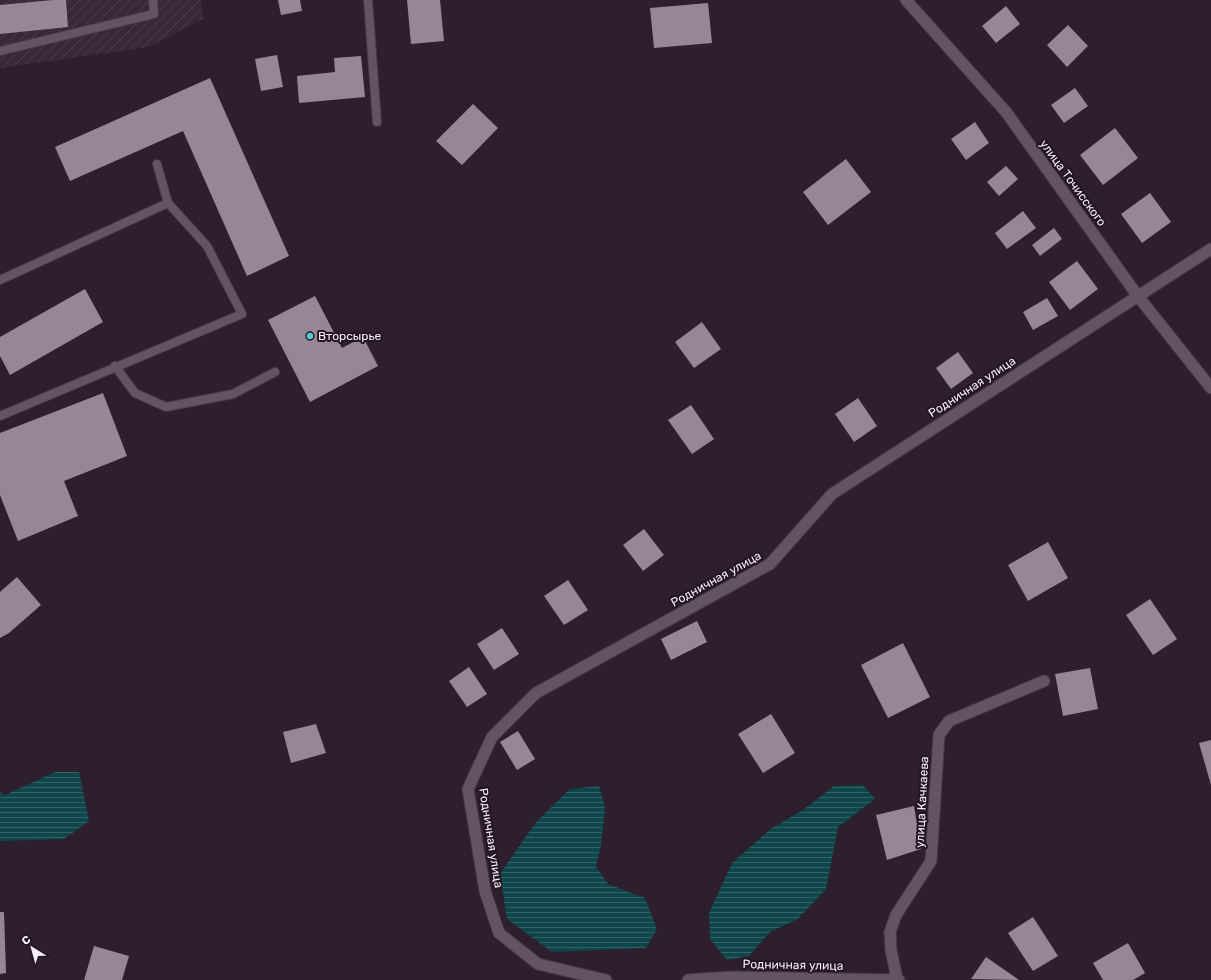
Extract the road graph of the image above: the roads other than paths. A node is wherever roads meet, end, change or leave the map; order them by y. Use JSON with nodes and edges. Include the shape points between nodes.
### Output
{"nodes":[{"id":1,"x":153,"y":0,"type":"edge"},
{"id":2,"x":368,"y":0,"type":"edge"},
{"id":3,"x":906,"y":0,"type":"edge"},
{"id":4,"x":0,"y":51,"type":"edge"},
{"id":5,"x":377,"y":122,"type":"dead end"},
{"id":6,"x":157,"y":164,"type":"dead end"},
{"id":7,"x":168,"y":203,"type":"junction"},
{"id":8,"x":1211,"y":249,"type":"edge"},
{"id":9,"x":0,"y":280,"type":"edge"},
{"id":10,"x":1137,"y":295,"type":"junction"},
{"id":11,"x":115,"y":366,"type":"junction"},
{"id":12,"x":275,"y":372,"type":"dead end"},
{"id":13,"x":1211,"y":388,"type":"edge"},
{"id":14,"x":0,"y":416,"type":"edge"},
{"id":15,"x":1044,"y":681,"type":"dead end"},
{"id":16,"x":606,"y":980,"type":"edge"},
{"id":17,"x":688,"y":980,"type":"edge"},
{"id":18,"x":898,"y":980,"type":"edge"}],
"edges":[{"from":1,"to":4,"type":"lane","via":[[154,14]]},
{"from":2,"to":5,"type":"lane"},
{"from":3,"to":10,"type":"street","name":"улица Точисского","via":[[1006,112]]},
{"from":6,"to":7,"type":"lane"},
{"from":7,"to":9,"type":"lane"},
{"from":7,"to":11,"type":"lane","via":[[207,246],[242,314]]},
{"from":8,"to":10,"type":"street","name":"Родничная улица"},
{"from":10,"to":13,"type":"street","name":"улица Точисского"},
{"from":10,"to":16,"type":"street","name":"Родничная улица","via":[[832,494],[770,564],[536,692],[492,738],[468,789],[485,891],[499,933],[538,964]]},
{"from":11,"to":12,"type":"lane","via":[[135,393],[166,407],[232,394]]},
{"from":11,"to":14,"type":"lane"},
{"from":15,"to":18,"type":"street","name":"улица Качкаева","via":[[949,721],[939,735],[931,861],[896,915],[890,932]]},
{"from":17,"to":18,"type":"street","name":"Родничная улица","via":[[731,977]]}]}
